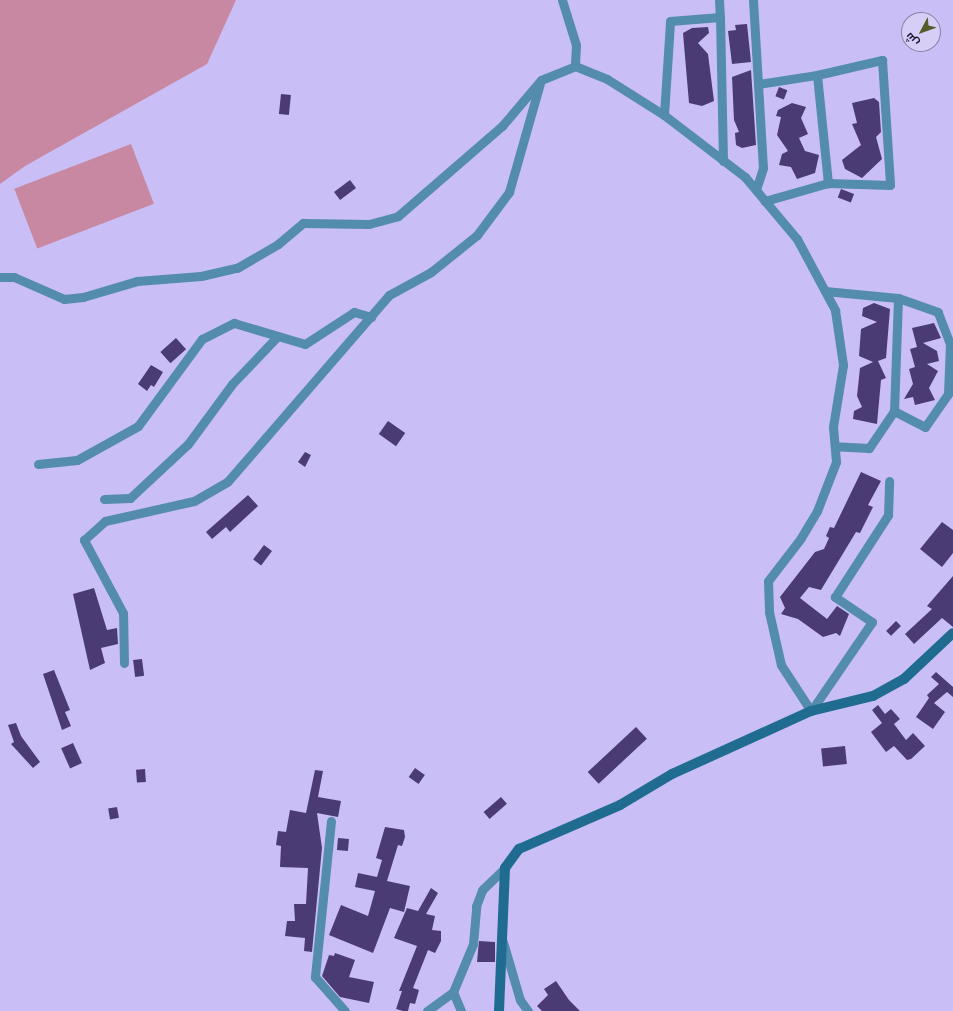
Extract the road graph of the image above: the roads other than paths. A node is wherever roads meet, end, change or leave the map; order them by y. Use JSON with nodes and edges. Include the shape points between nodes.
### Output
{"nodes":[{"id":1,"x":562,"y":0,"type":"edge"},
{"id":2,"x":719,"y":0,"type":"edge"},
{"id":3,"x":753,"y":0,"type":"edge"},
{"id":4,"x":720,"y":18,"type":"junction"},
{"id":5,"x":575,"y":66,"type":"junction"},
{"id":6,"x":817,"y":75,"type":"junction"},
{"id":7,"x":541,"y":80,"type":"junction"},
{"id":8,"x":758,"y":84,"type":"junction"},
{"id":9,"x":664,"y":115,"type":"junction"},
{"id":10,"x":724,"y":161,"type":"junction"},
{"id":11,"x":828,"y":183,"type":"junction"},
{"id":12,"x":756,"y":190,"type":"junction"},
{"id":13,"x":765,"y":201,"type":"junction"},
{"id":14,"x":0,"y":277,"type":"edge"},
{"id":15,"x":825,"y":291,"type":"junction"},
{"id":16,"x":898,"y":298,"type":"junction"},
{"id":17,"x":371,"y":317,"type":"junction"},
{"id":18,"x":276,"y":338,"type":"junction"},
{"id":19,"x":894,"y":411,"type":"junction"},
{"id":20,"x":835,"y":446,"type":"junction"},
{"id":21,"x":38,"y":464,"type":"dead end"},
{"id":22,"x":889,"y":482,"type":"dead end"},
{"id":23,"x":104,"y":498,"type":"dead end"},
{"id":24,"x":953,"y":633,"type":"edge"},
{"id":25,"x":124,"y":663,"type":"dead end"},
{"id":26,"x":811,"y":711,"type":"junction"},
{"id":27,"x":331,"y":821,"type":"dead end"},
{"id":28,"x":505,"y":868,"type":"junction"},
{"id":29,"x":502,"y":941,"type":"junction"},
{"id":30,"x":453,"y":992,"type":"junction"},
{"id":31,"x":345,"y":1011,"type":"edge"},
{"id":32,"x":427,"y":1011,"type":"edge"},
{"id":33,"x":461,"y":1011,"type":"edge"},
{"id":34,"x":500,"y":1011,"type":"edge"},
{"id":35,"x":528,"y":1011,"type":"edge"}],
"edges":[{"from":1,"to":5,"type":"street","via":[[576,45]]},
{"from":2,"to":4,"type":"street"},
{"from":3,"to":8,"type":"street"},
{"from":4,"to":9,"type":"street","via":[[670,21]]},
{"from":4,"to":10,"type":"street"},
{"from":5,"to":7,"type":"street"},
{"from":5,"to":9,"type":"street","via":[[607,79]]},
{"from":6,"to":8,"type":"street"},
{"from":6,"to":11,"type":"street"},
{"from":6,"to":11,"type":"street","via":[[882,60],[890,185]]},
{"from":7,"to":14,"type":"street","via":[[502,126],[398,216],[369,224],[303,223],[278,244],[237,268],[201,276],[137,281],[83,297],[64,299],[14,277]]},
{"from":7,"to":17,"type":"street","via":[[509,192],[477,236],[431,272],[389,295]]},
{"from":8,"to":12,"type":"street","via":[[763,168]]},
{"from":9,"to":10,"type":"street"},
{"from":10,"to":12,"type":"street"},
{"from":11,"to":13,"type":"street"},
{"from":12,"to":13,"type":"street"},
{"from":13,"to":15,"type":"street","via":[[797,239]]},
{"from":15,"to":16,"type":"street"},
{"from":15,"to":20,"type":"street","via":[[835,310],[842,366],[834,427]]},
{"from":16,"to":19,"type":"street"},
{"from":16,"to":19,"type":"street","via":[[938,312],[950,344],[948,394],[925,427]]},
{"from":17,"to":18,"type":"street","via":[[354,312],[305,344]]},
{"from":17,"to":25,"type":"street","via":[[228,481],[194,501],[105,521],[84,540],[123,613]]},
{"from":18,"to":21,"type":"street","via":[[234,324],[202,339],[138,426],[77,460]]},
{"from":18,"to":23,"type":"street","via":[[232,384],[188,444],[130,498]]},
{"from":19,"to":20,"type":"street","via":[[869,448]]},
{"from":20,"to":26,"type":"street","via":[[836,462],[817,511],[801,538],[768,581],[769,612],[781,665]]},
{"from":22,"to":26,"type":"street","via":[[888,515],[835,597],[872,622]]},
{"from":24,"to":26,"type":"main road","via":[[904,679],[873,696]]},
{"from":26,"to":28,"type":"main road","via":[[672,774],[620,805],[519,849]]},
{"from":27,"to":31,"type":"street","via":[[315,977]]},
{"from":28,"to":29,"type":"main road"},
{"from":28,"to":30,"type":"street","via":[[482,890],[476,906],[473,944]]},
{"from":29,"to":34,"type":"main road"},
{"from":29,"to":35,"type":"street","via":[[520,1000]]},
{"from":30,"to":32,"type":"street"},
{"from":30,"to":33,"type":"street"}]}
